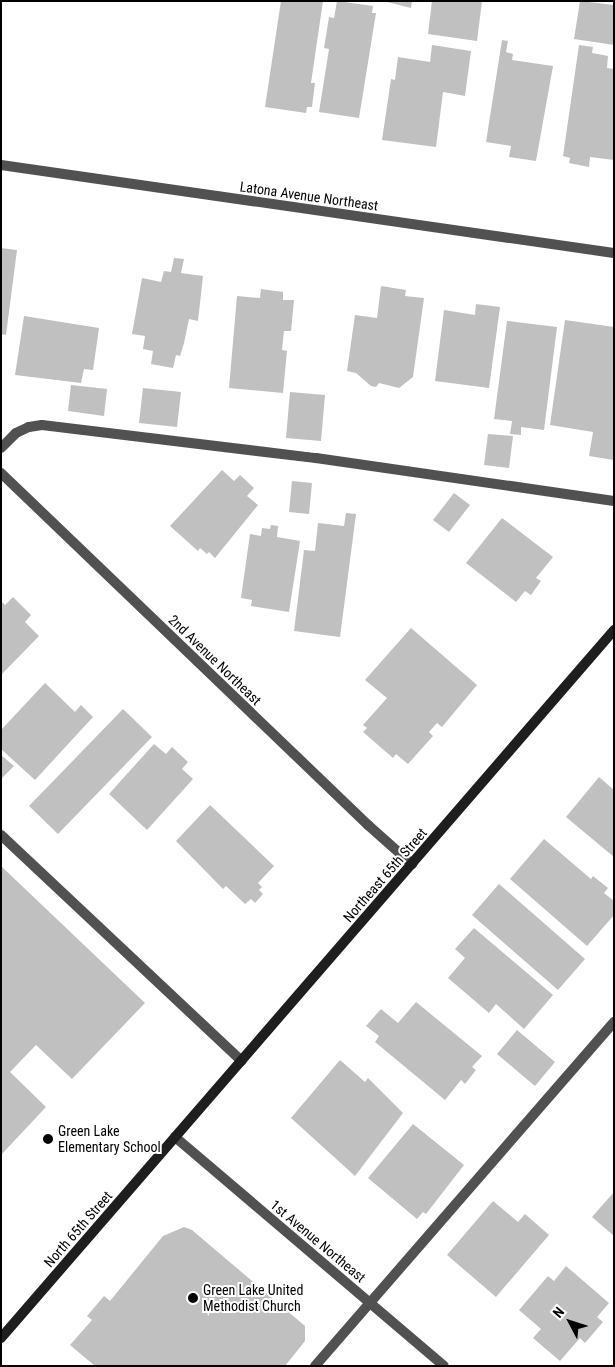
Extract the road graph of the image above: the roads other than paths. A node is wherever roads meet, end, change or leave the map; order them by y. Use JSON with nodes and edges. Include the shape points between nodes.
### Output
{"nodes":[{"id":1,"x":1,"y":165,"type":"edge"},
{"id":2,"x":614,"y":253,"type":"edge"},
{"id":3,"x":1,"y":448,"type":"edge"},
{"id":4,"x":1,"y":473,"type":"edge"},
{"id":5,"x":614,"y":501,"type":"edge"},
{"id":6,"x":614,"y":630,"type":"edge"},
{"id":7,"x":1,"y":835,"type":"edge"},
{"id":8,"x":412,"y":864,"type":"junction"},
{"id":9,"x":614,"y":1022,"type":"edge"},
{"id":10,"x":242,"y":1061,"type":"junction"},
{"id":11,"x":175,"y":1137,"type":"junction"},
{"id":12,"x":370,"y":1303,"type":"junction"},
{"id":13,"x":1,"y":1338,"type":"edge"},
{"id":14,"x":315,"y":1366,"type":"edge"},
{"id":15,"x":444,"y":1366,"type":"edge"}],
"edges":[{"from":1,"to":2,"type":"street","name":"Latona Avenue Northeast"},
{"from":3,"to":5,"type":"street","via":[[16,433],[29,426],[42,425],[316,458]]},
{"from":4,"to":8,"type":"street","name":"2nd Avenue Northeast"},
{"from":6,"to":8,"type":"main road","name":"Northeast 65th Street"},
{"from":7,"to":10,"type":"street"},
{"from":8,"to":10,"type":"main road","name":"Northeast 65th Street"},
{"from":9,"to":12,"type":"street"},
{"from":10,"to":11,"type":"main road","name":"Northeast 65th Street"},
{"from":11,"to":12,"type":"street","name":"1st Avenue Northeast"},
{"from":11,"to":13,"type":"main road","name":"North 65th Street"},
{"from":12,"to":14,"type":"street"},
{"from":12,"to":15,"type":"street","name":"1st Avenue Northeast"}]}
